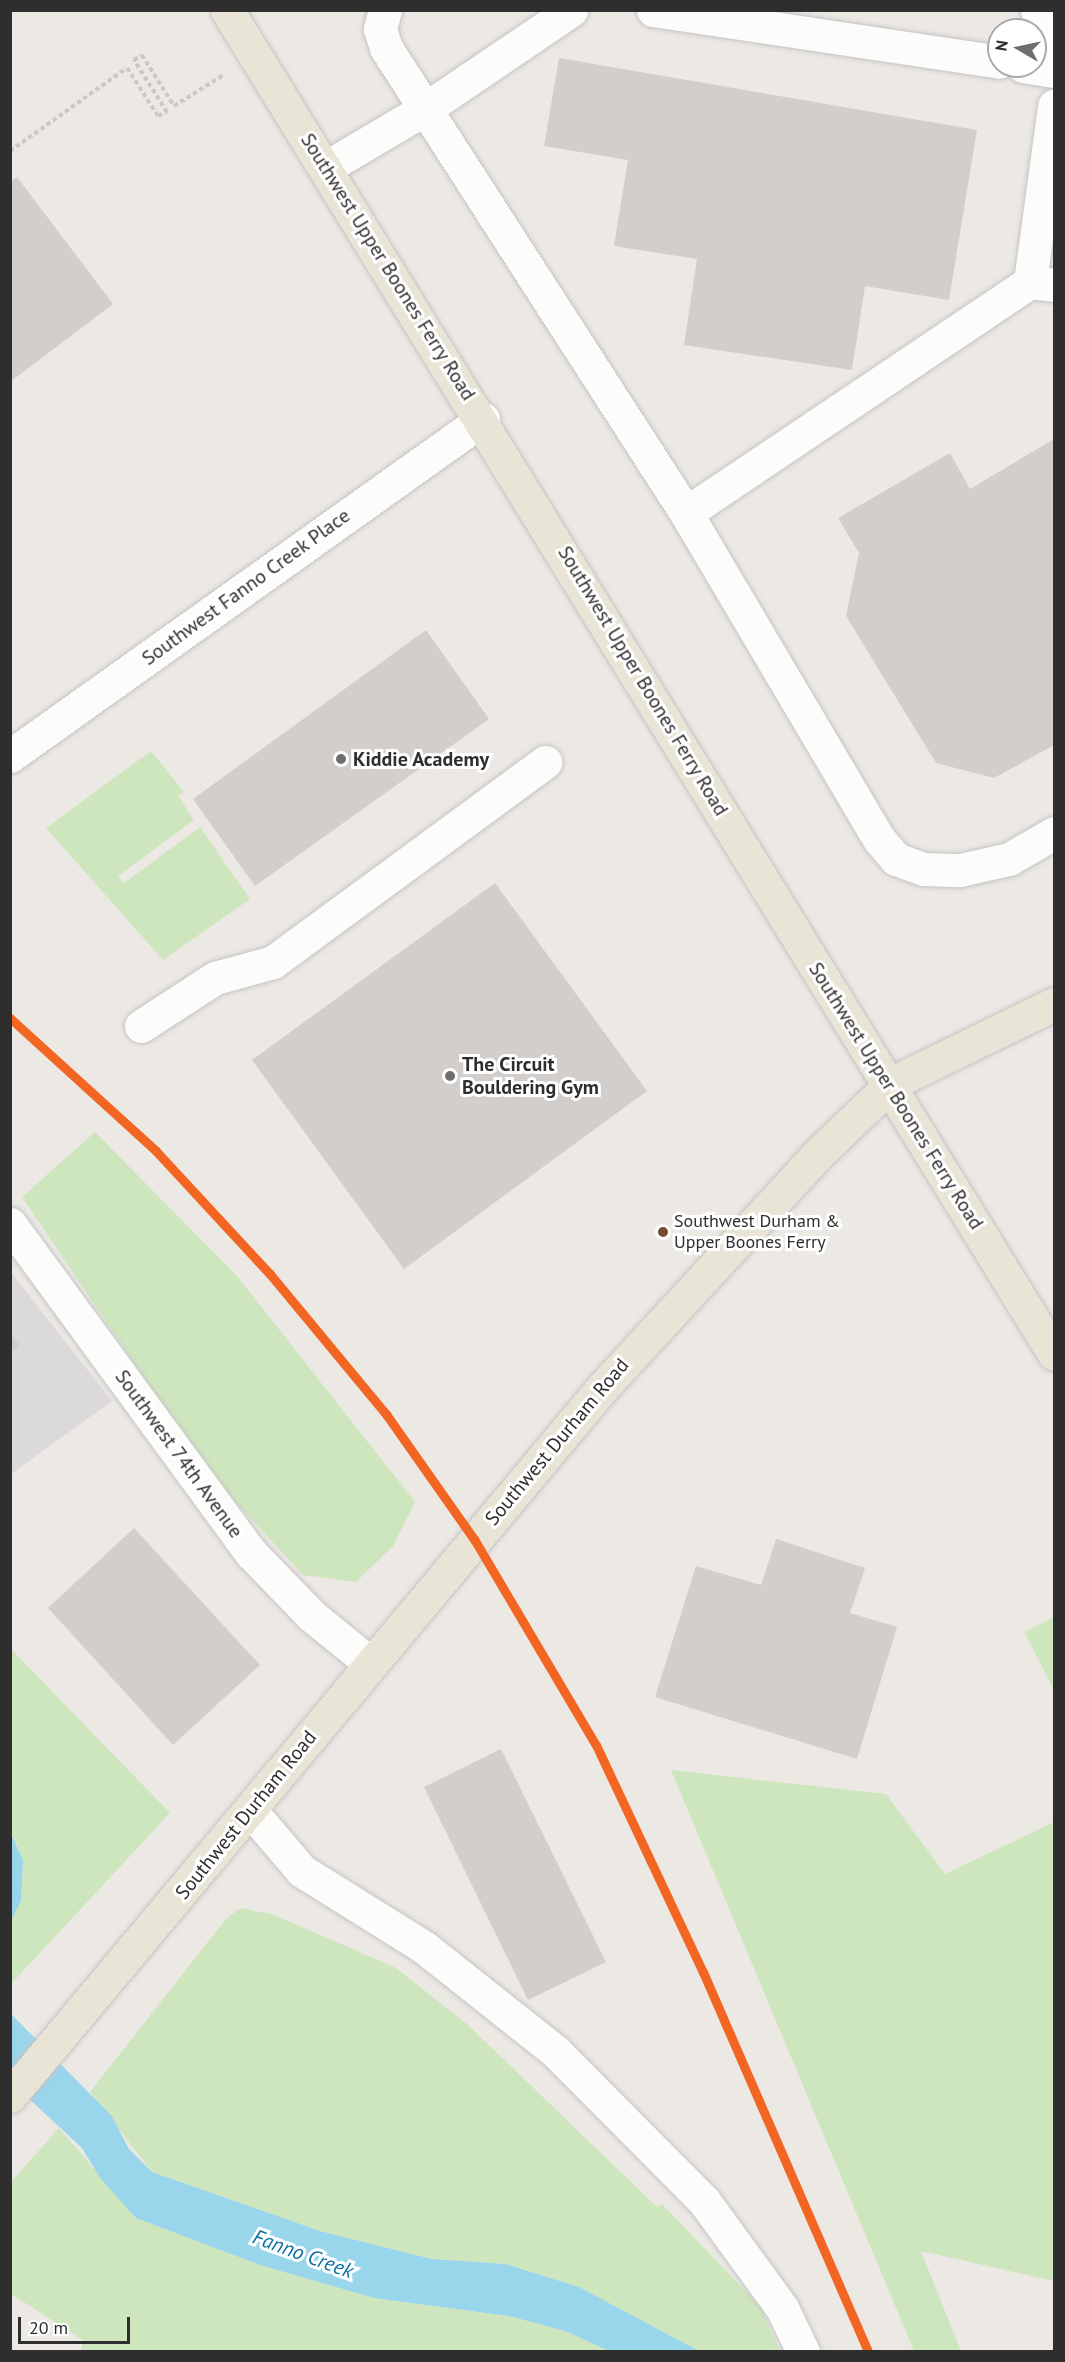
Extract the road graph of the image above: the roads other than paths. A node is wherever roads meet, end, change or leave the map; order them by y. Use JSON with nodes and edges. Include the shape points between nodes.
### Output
{"nodes":[{"id":1,"x":227,"y":10,"type":"edge"},
{"id":2,"x":385,"y":10,"type":"edge"},
{"id":3,"x":571,"y":10,"type":"edge"},
{"id":4,"x":653,"y":10,"type":"edge"},
{"id":5,"x":1037,"y":10,"type":"edge"},
{"id":6,"x":987,"y":60,"type":"edge"},
{"id":7,"x":1054,"y":61,"type":"edge"},
{"id":8,"x":1054,"y":106,"type":"edge"},
{"id":9,"x":428,"y":107,"type":"junction"},
{"id":10,"x":325,"y":168,"type":"junction"},
{"id":11,"x":1049,"y":187,"type":"edge"},
{"id":12,"x":1042,"y":284,"type":"edge"},
{"id":13,"x":483,"y":419,"type":"junction"},
{"id":14,"x":686,"y":513,"type":"junction"},
{"id":15,"x":10,"y":756,"type":"edge"},
{"id":16,"x":546,"y":762,"type":"dead end"},
{"id":17,"x":1054,"y":833,"type":"edge"},
{"id":18,"x":1054,"y":1004,"type":"edge"},
{"id":19,"x":141,"y":1026,"type":"dead end"},
{"id":20,"x":892,"y":1083,"type":"junction"},
{"id":21,"x":10,"y":1224,"type":"edge"},
{"id":22,"x":1054,"y":1354,"type":"edge"},
{"id":23,"x":370,"y":1663,"type":"junction"},
{"id":24,"x":250,"y":1810,"type":"junction"},
{"id":25,"x":10,"y":2096,"type":"edge"},
{"id":26,"x":803,"y":2352,"type":"edge"}],
"edges":[{"from":1,"to":10,"type":"main road","name":"Southwest Upper Boones Ferry Road"},
{"from":2,"to":9,"type":"street","via":[[380,29],[386,48]]},
{"from":3,"to":9,"type":"street"},
{"from":4,"to":6,"type":"street"},
{"from":5,"to":7,"type":"street"},
{"from":8,"to":11,"type":"street"},
{"from":9,"to":10,"type":"street"},
{"from":9,"to":14,"type":"street"},
{"from":10,"to":13,"type":"main road","name":"Southwest Upper Boones Ferry Road"},
{"from":11,"to":12,"type":"street"},
{"from":12,"to":14,"type":"street"},
{"from":13,"to":15,"type":"street","name":"Southwest Fanno Creek Place"},
{"from":13,"to":20,"type":"main road","name":"Southwest Upper Boones Ferry Road"},
{"from":14,"to":17,"type":"street","via":[[879,839],[896,859],[923,869],[960,870],[1009,859]]},
{"from":16,"to":19,"type":"street","via":[[273,962],[215,978]]},
{"from":18,"to":20,"type":"main road","name":"Southwest Durham Road"},
{"from":20,"to":22,"type":"main road","name":"Southwest Upper Boones Ferry Road"},
{"from":20,"to":23,"type":"main road","name":"Southwest Durham Road","via":[[658,1323]]},
{"from":21,"to":23,"type":"street","name":"Southwest 74th Avenue","via":[[251,1552],[312,1616]]},
{"from":23,"to":24,"type":"main road","name":"Southwest Durham Road"},
{"from":24,"to":25,"type":"main road","name":"Southwest Durham Road"},
{"from":24,"to":26,"type":"street","via":[[302,1871],[425,1948],[556,2052],[704,2201],[782,2308]]}]}
